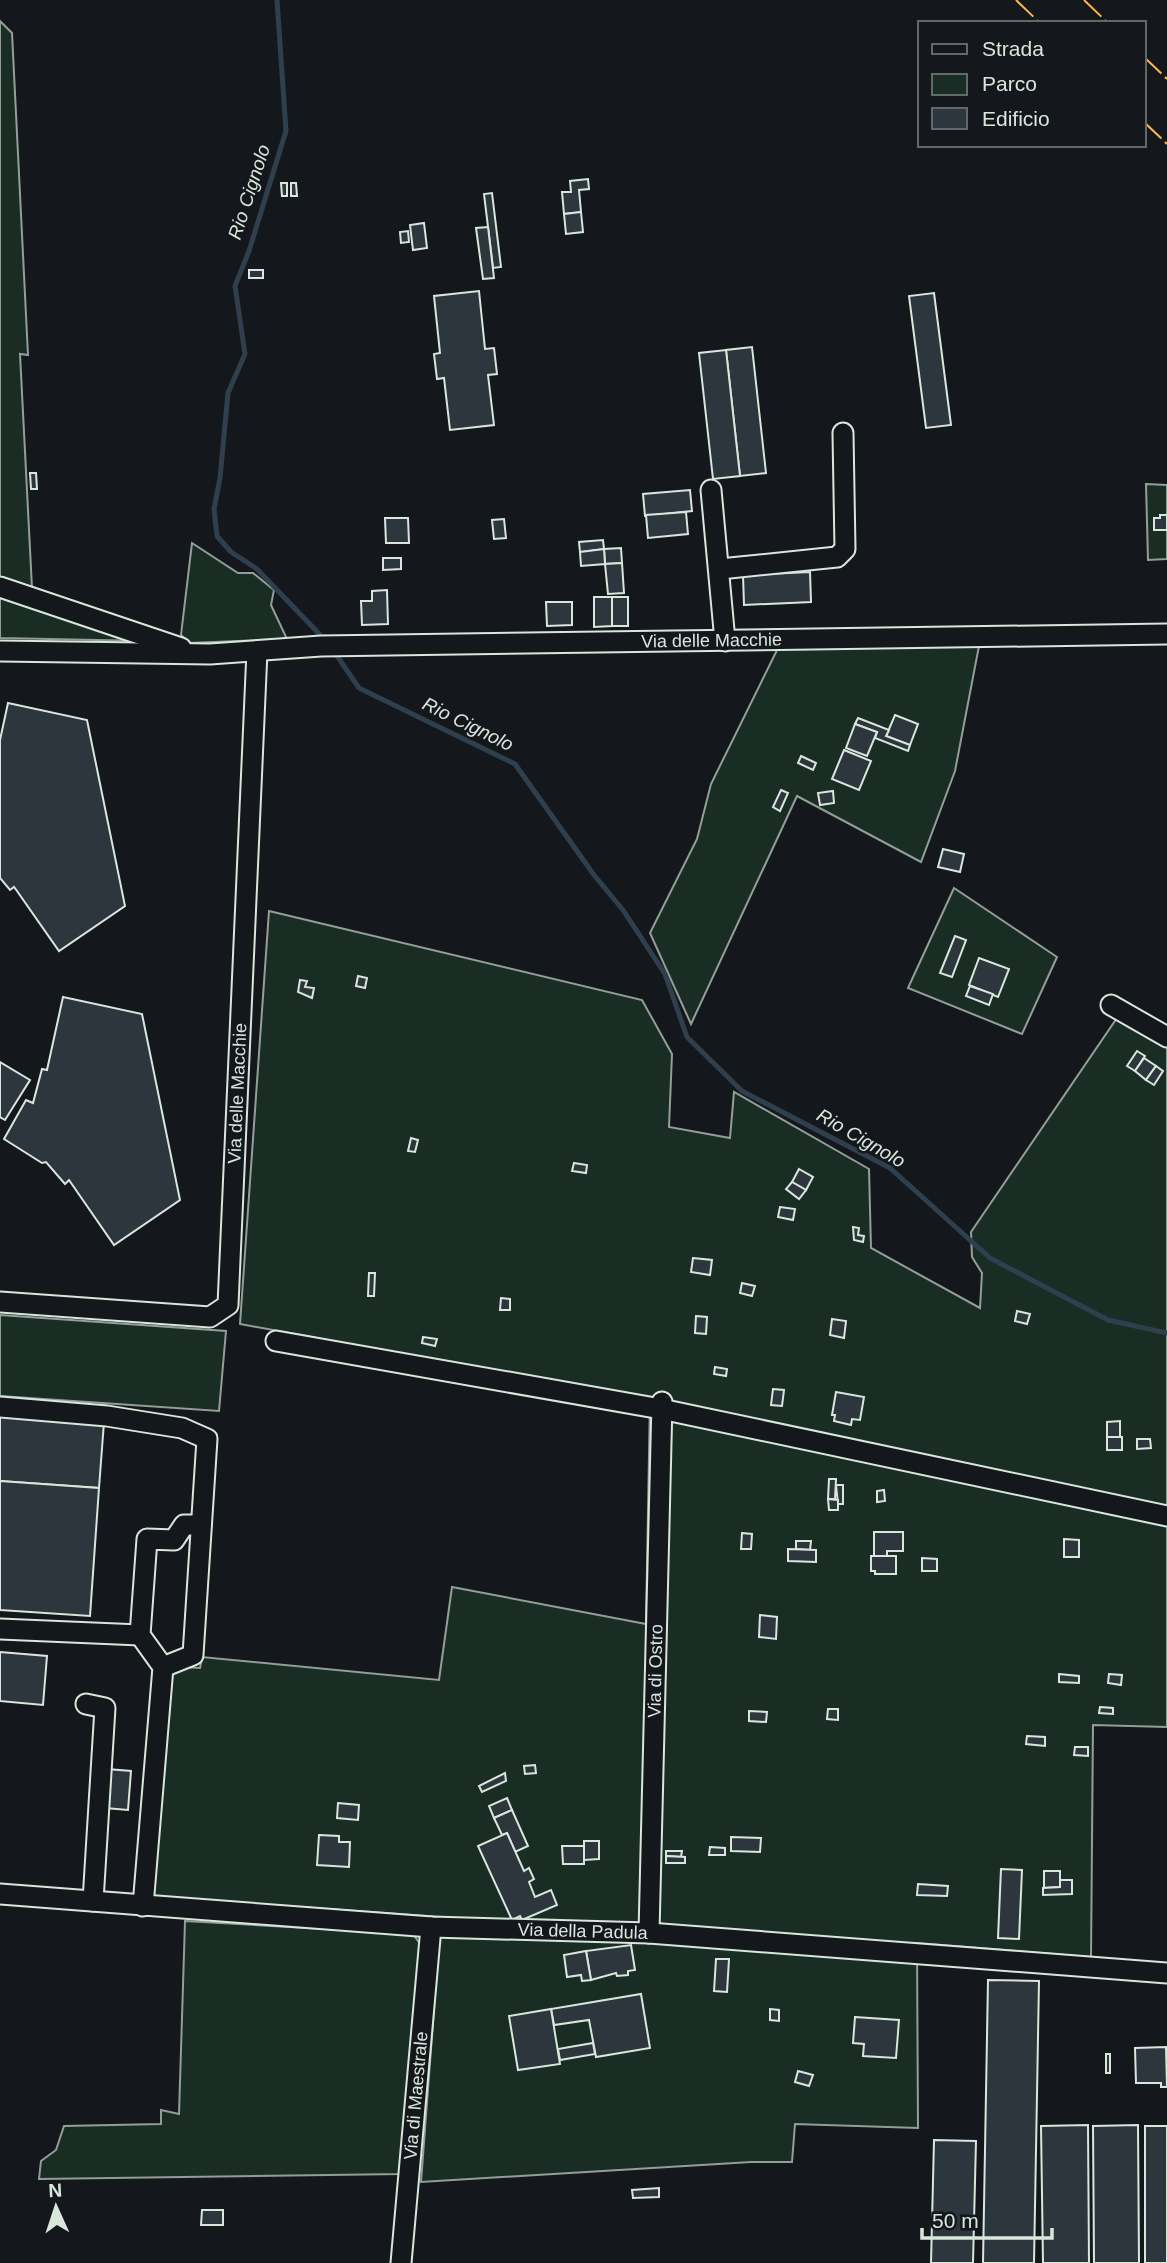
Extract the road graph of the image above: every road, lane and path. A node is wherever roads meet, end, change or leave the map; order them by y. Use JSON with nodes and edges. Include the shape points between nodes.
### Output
{"nodes":[{"id":1,"x":843,"y":433,"type":"dead end"},
{"id":2,"x":711,"y":490,"type":"dead end"},
{"id":3,"x":720,"y":569,"type":"junction"},
{"id":4,"x":0,"y":587,"type":"edge"},
{"id":5,"x":1167,"y":634,"type":"edge"},
{"id":6,"x":725,"y":641,"type":"junction"},
{"id":7,"x":0,"y":651,"type":"edge"},
{"id":8,"x":257,"y":651,"type":"junction"},
{"id":9,"x":198,"y":654,"type":"junction"},
{"id":10,"x":1111,"y":1005,"type":"dead end"},
{"id":11,"x":1167,"y":1037,"type":"edge"},
{"id":12,"x":0,"y":1302,"type":"edge"},
{"id":13,"x":276,"y":1341,"type":"dead end"},
{"id":14,"x":661,"y":1405,"type":"junction"},
{"id":15,"x":0,"y":1407,"type":"edge"},
{"id":16,"x":1167,"y":1516,"type":"edge"},
{"id":17,"x":201,"y":1525,"type":"junction"},
{"id":18,"x":0,"y":1629,"type":"edge"},
{"id":19,"x":140,"y":1635,"type":"junction"},
{"id":20,"x":163,"y":1667,"type":"junction"},
{"id":21,"x":86,"y":1704,"type":"dead end"},
{"id":22,"x":0,"y":1894,"type":"edge"},
{"id":23,"x":93,"y":1901,"type":"junction"},
{"id":24,"x":143,"y":1906,"type":"junction"},
{"id":25,"x":431,"y":1927,"type":"junction"},
{"id":26,"x":649,"y":1933,"type":"junction"},
{"id":27,"x":1167,"y":1973,"type":"edge"},
{"id":28,"x":401,"y":2263,"type":"edge"}],
"edges":[{"from":1,"to":3,"type":"street","via":[[845,549],[837,557]]},
{"from":2,"to":3,"type":"street"},
{"from":3,"to":6,"type":"street"},
{"from":4,"to":9,"type":"street","name":"Via delle Macchie"},
{"from":5,"to":6,"type":"street","name":"Via delle Macchie"},
{"from":6,"to":8,"type":"street","name":"Via delle Macchie","via":[[321,646]]},
{"from":7,"to":9,"type":"street","name":"Via delle Macchie"},
{"from":8,"to":9,"type":"street","name":"Via delle Macchie"},
{"from":8,"to":12,"type":"street","name":"Via delle Macchie","via":[[228,1305],[210,1317]]},
{"from":10,"to":11,"type":"street"},
{"from":13,"to":14,"type":"street"},
{"from":14,"to":16,"type":"street"},
{"from":14,"to":26,"type":"street","name":"Via di Ostro"},
{"from":15,"to":17,"type":"street","via":[[107,1416],[182,1428],[207,1439]]},
{"from":17,"to":19,"type":"street","via":[[184,1525],[174,1540],[147,1539]]},
{"from":17,"to":20,"type":"street","via":[[193,1655]]},
{"from":18,"to":19,"type":"street"},
{"from":19,"to":20,"type":"street"},
{"from":20,"to":24,"type":"street"},
{"from":21,"to":23,"type":"street","via":[[105,1708]]},
{"from":22,"to":23,"type":"street","name":"Via della Padula"},
{"from":23,"to":24,"type":"street","name":"Via della Padula"},
{"from":24,"to":25,"type":"street","name":"Via della Padula"},
{"from":25,"to":26,"type":"street","name":"Via della Padula"},
{"from":25,"to":28,"type":"street","name":"Via di Maestrale"},
{"from":26,"to":27,"type":"street","name":"Via della Padula"}]}
